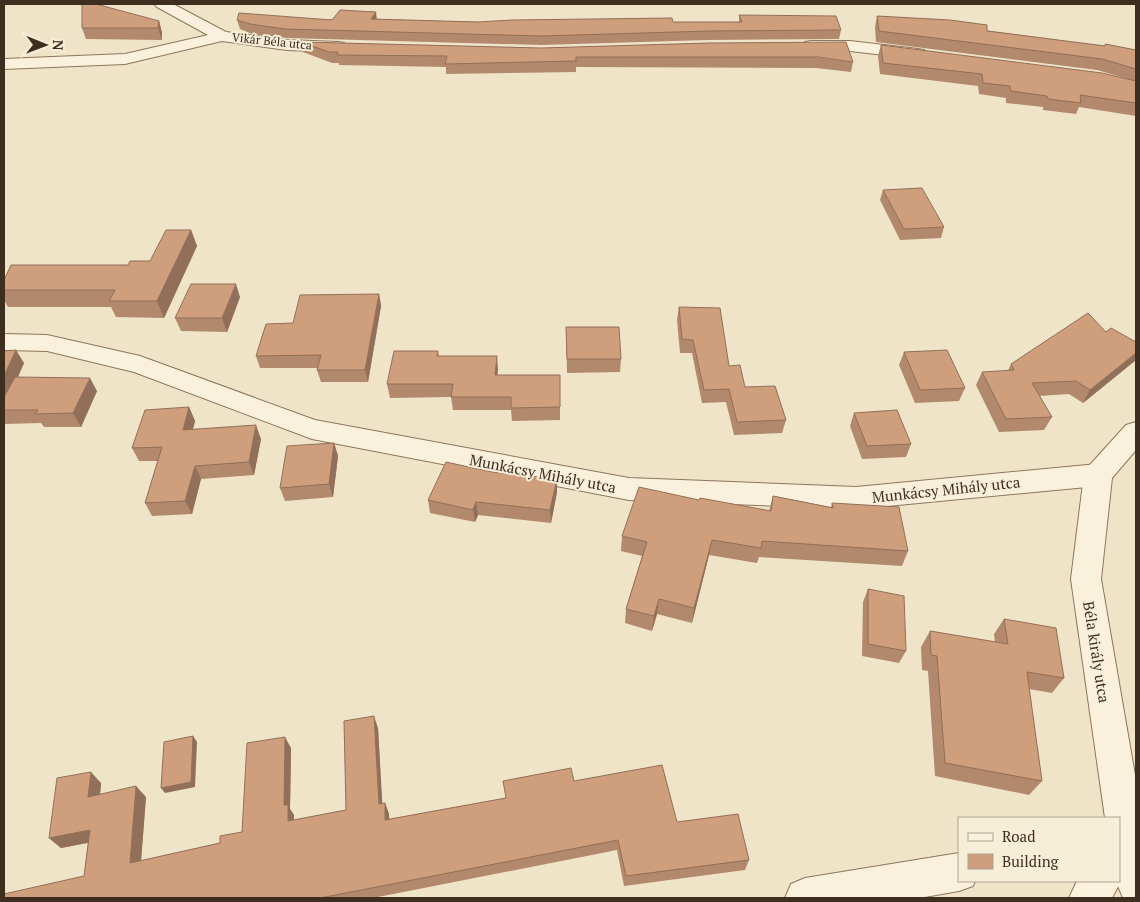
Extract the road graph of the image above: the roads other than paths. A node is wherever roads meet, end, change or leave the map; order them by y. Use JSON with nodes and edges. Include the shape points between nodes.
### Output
{"nodes":[{"id":1,"x":162,"y":4,"type":"edge"},
{"id":2,"x":222,"y":36,"type":"junction"},
{"id":3,"x":794,"y":46,"type":"edge"},
{"id":4,"x":356,"y":47,"type":"edge"},
{"id":5,"x":929,"y":56,"type":"edge"},
{"id":6,"x":4,"y":64,"type":"edge"},
{"id":7,"x":4,"y":342,"type":"edge"},
{"id":8,"x":1136,"y":432,"type":"edge"},
{"id":9,"x":1098,"y":474,"type":"junction"},
{"id":10,"x":1118,"y":817,"type":"edge"},
{"id":11,"x":1120,"y":834,"type":"edge"},
{"id":12,"x":1122,"y":849,"type":"edge"},
{"id":13,"x":958,"y":872,"type":"edge"},
{"id":14,"x":1100,"y":882,"type":"edge"},
{"id":15,"x":1136,"y":884,"type":"edge"},
{"id":16,"x":805,"y":898,"type":"edge"},
{"id":17,"x":1089,"y":898,"type":"edge"}],
"edges":[{"from":1,"to":2,"type":"street","name":"Vikár Béla utca"},
{"from":2,"to":4,"type":"street","name":"Vikár Béla utca","via":[[287,46]]},
{"from":2,"to":6,"type":"street","via":[[125,59]]},
{"from":3,"to":5,"type":"street","via":[[850,46]]},
{"from":7,"to":9,"type":"street","name":"Munkácsy Mihály utca","via":[[47,343],[140,365],[312,429],[628,489],[856,498]]},
{"from":8,"to":9,"type":"street"},
{"from":9,"to":10,"type":"street","name":"Béla király utca","via":[[1086,579]]},
{"from":11,"to":12,"type":"street","name":"Béla király utca"},
{"from":12,"to":15,"type":"street","name":"Béla király utca"},
{"from":13,"to":16,"type":"street"},
{"from":14,"to":17,"type":"street"}]}
